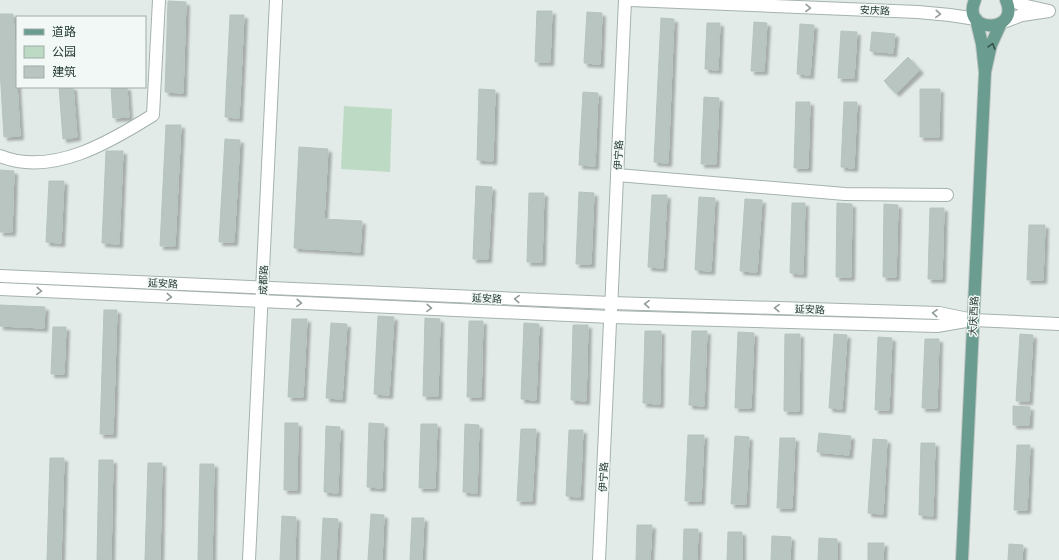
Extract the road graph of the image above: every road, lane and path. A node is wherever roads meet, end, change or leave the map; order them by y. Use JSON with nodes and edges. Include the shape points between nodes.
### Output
{"nodes":[{"id":1,"x":160,"y":0,"type":"edge"},
{"id":2,"x":276,"y":0,"type":"edge"},
{"id":3,"x":625,"y":0,"type":"edge"},
{"id":4,"x":630,"y":0,"type":"edge"},
{"id":5,"x":975,"y":0,"type":"edge"},
{"id":6,"x":1006,"y":0,"type":"edge"},
{"id":7,"x":1013,"y":0,"type":"edge"},
{"id":8,"x":1054,"y":11,"type":"edge"},
{"id":9,"x":976,"y":20,"type":"junction"},
{"id":10,"x":1001,"y":23,"type":"junction"},
{"id":11,"x":986,"y":72,"type":"junction"},
{"id":12,"x":0,"y":156,"type":"edge"},
{"id":13,"x":617,"y":175,"type":"junction"},
{"id":14,"x":947,"y":195,"type":"dead end"},
{"id":15,"x":0,"y":276,"type":"edge"},
{"id":16,"x":263,"y":288,"type":"junction"},
{"id":17,"x":0,"y":289,"type":"edge"},
{"id":18,"x":262,"y":301,"type":"junction"},
{"id":19,"x":610,"y":312,"type":"junction"},
{"id":20,"x":973,"y":320,"type":"junction"},
{"id":21,"x":1059,"y":324,"type":"edge"},
{"id":22,"x":249,"y":560,"type":"edge"},
{"id":23,"x":599,"y":560,"type":"edge"},
{"id":24,"x":962,"y":560,"type":"edge"}],
"edges":[{"from":1,"to":12,"type":"street","via":[[153,115],[129,130],[59,160],[32,163]]},
{"from":2,"to":16,"type":"street","name":"成都路"},
{"from":3,"to":13,"type":"street","name":"伊宁路"},
{"from":4,"to":9,"type":"street","name":"安庆路","one_way":true,"via":[[918,12]]},
{"from":5,"to":9,"type":"main road","via":[[972,10]]},
{"from":6,"to":10,"type":"main road","via":[[1007,15]]},
{"from":7,"to":8,"type":"street","via":[[1022,5]]},
{"from":8,"to":10,"type":"street","via":[[1022,15]]},
{"from":9,"to":10,"type":"main road","via":[[989,26]]},
{"from":9,"to":11,"type":"main road"},
{"from":11,"to":10,"type":"main road","one_way":true,"via":[[991,45]]},
{"from":11,"to":20,"type":"main road","name":"大庆西路"},
{"from":13,"to":14,"type":"street","via":[[845,194]]},
{"from":13,"to":19,"type":"street","name":"伊宁路"},
{"from":15,"to":16,"type":"street","name":"延安路"},
{"from":16,"to":18,"type":"street","name":"成都路"},
{"from":19,"to":16,"type":"street","name":"延安路","one_way":true},
{"from":17,"to":18,"type":"street","name":"延安路","one_way":true},
{"from":18,"to":20,"type":"street","name":"延安路","one_way":true,"via":[[611,317],[937,326]]},
{"from":18,"to":22,"type":"street","name":"成都路"},
{"from":20,"to":19,"type":"street","name":"延安路","one_way":true,"via":[[939,313]]},
{"from":19,"to":23,"type":"street","name":"伊宁路"},
{"from":20,"to":21,"type":"street","name":"延安路"},
{"from":20,"to":24,"type":"main road","name":"大庆西路"}]}
